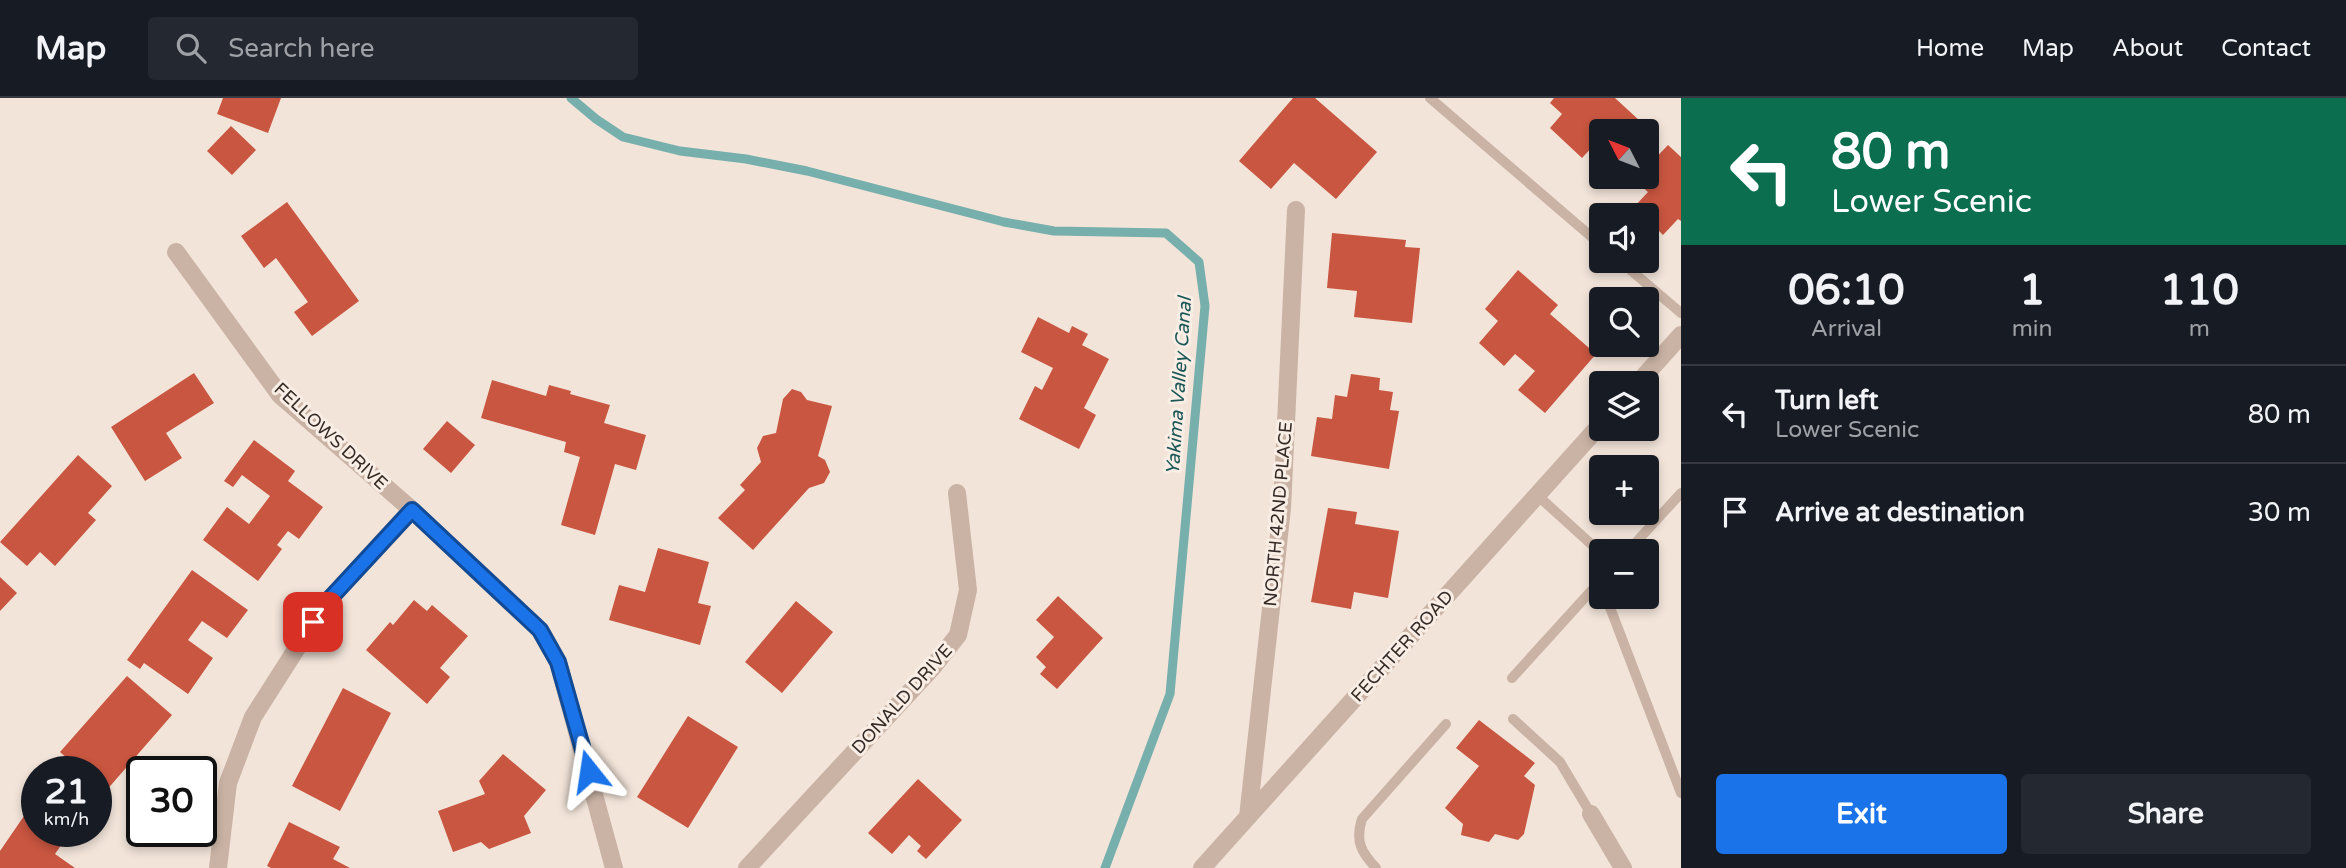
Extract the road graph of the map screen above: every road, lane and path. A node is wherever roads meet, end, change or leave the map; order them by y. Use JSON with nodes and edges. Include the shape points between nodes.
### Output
{"nodes":[{"id":1,"x":1430,"y":98,"type":"edge"},
{"id":2,"x":1296,"y":211,"type":"dead end"},
{"id":3,"x":1589,"y":235,"type":"edge"},
{"id":4,"x":176,"y":252,"type":"dead end"},
{"id":5,"x":1634,"y":273,"type":"edge"},
{"id":6,"x":1681,"y":313,"type":"edge"},
{"id":7,"x":1681,"y":335,"type":"edge"},
{"id":8,"x":1649,"y":371,"type":"edge"},
{"id":9,"x":1589,"y":437,"type":"edge"},
{"id":10,"x":957,"y":493,"type":"dead end"},
{"id":11,"x":1681,"y":493,"type":"edge"},
{"id":12,"x":1537,"y":495,"type":"junction"},
{"id":13,"x":412,"y":510,"type":"junction"},
{"id":14,"x":1639,"y":539,"type":"edge"},
{"id":15,"x":1589,"y":542,"type":"edge"},
{"id":16,"x":1589,"y":593,"type":"edge"},
{"id":17,"x":1611,"y":609,"type":"edge"},
{"id":18,"x":1512,"y":678,"type":"dead end"},
{"id":19,"x":1513,"y":719,"type":"dead end"},
{"id":20,"x":1446,"y":724,"type":"dead end"},
{"id":21,"x":1681,"y":793,"type":"edge"},
{"id":22,"x":1591,"y":814,"type":"joint"},
{"id":23,"x":1248,"y":817,"type":"junction"},
{"id":24,"x":218,"y":868,"type":"edge"},
{"id":25,"x":614,"y":868,"type":"edge"},
{"id":26,"x":747,"y":868,"type":"edge"},
{"id":27,"x":1202,"y":868,"type":"edge"},
{"id":28,"x":1376,"y":868,"type":"edge"},
{"id":29,"x":1623,"y":868,"type":"edge"}],
"edges":[{"from":1,"to":3,"type":"lane"},
{"from":2,"to":23,"type":"street","name":"NORTH 42ND PLACE","via":[[1282,508]]},
{"from":4,"to":13,"type":"street","name":"FELLOWS DRIVE","via":[[280,395]]},
{"from":5,"to":6,"type":"lane"},
{"from":7,"to":8,"type":"street"},
{"from":9,"to":12,"type":"street","name":"FECHTER ROAD"},
{"from":10,"to":26,"type":"street","name":"DONALD DRIVE","via":[[968,590],[958,635]]},
{"from":11,"to":14,"type":"lane"},
{"from":12,"to":15,"type":"lane"},
{"from":12,"to":23,"type":"street","name":"FECHTER ROAD"},
{"from":13,"to":24,"type":"street","via":[[325,604],[253,718],[228,783]]},
{"from":13,"to":25,"type":"street","name":"FELLOWS DRIVE","via":[[540,630],[562,674]]},
{"from":16,"to":18,"type":"lane"},
{"from":17,"to":21,"type":"lane"},
{"from":19,"to":22,"type":"lane","via":[[1560,762]]},
{"from":20,"to":28,"type":"lane","via":[[1362,819],[1359,845]]},
{"from":22,"to":29,"type":"street"},
{"from":23,"to":27,"type":"street","name":"FECHTER ROAD"}]}
